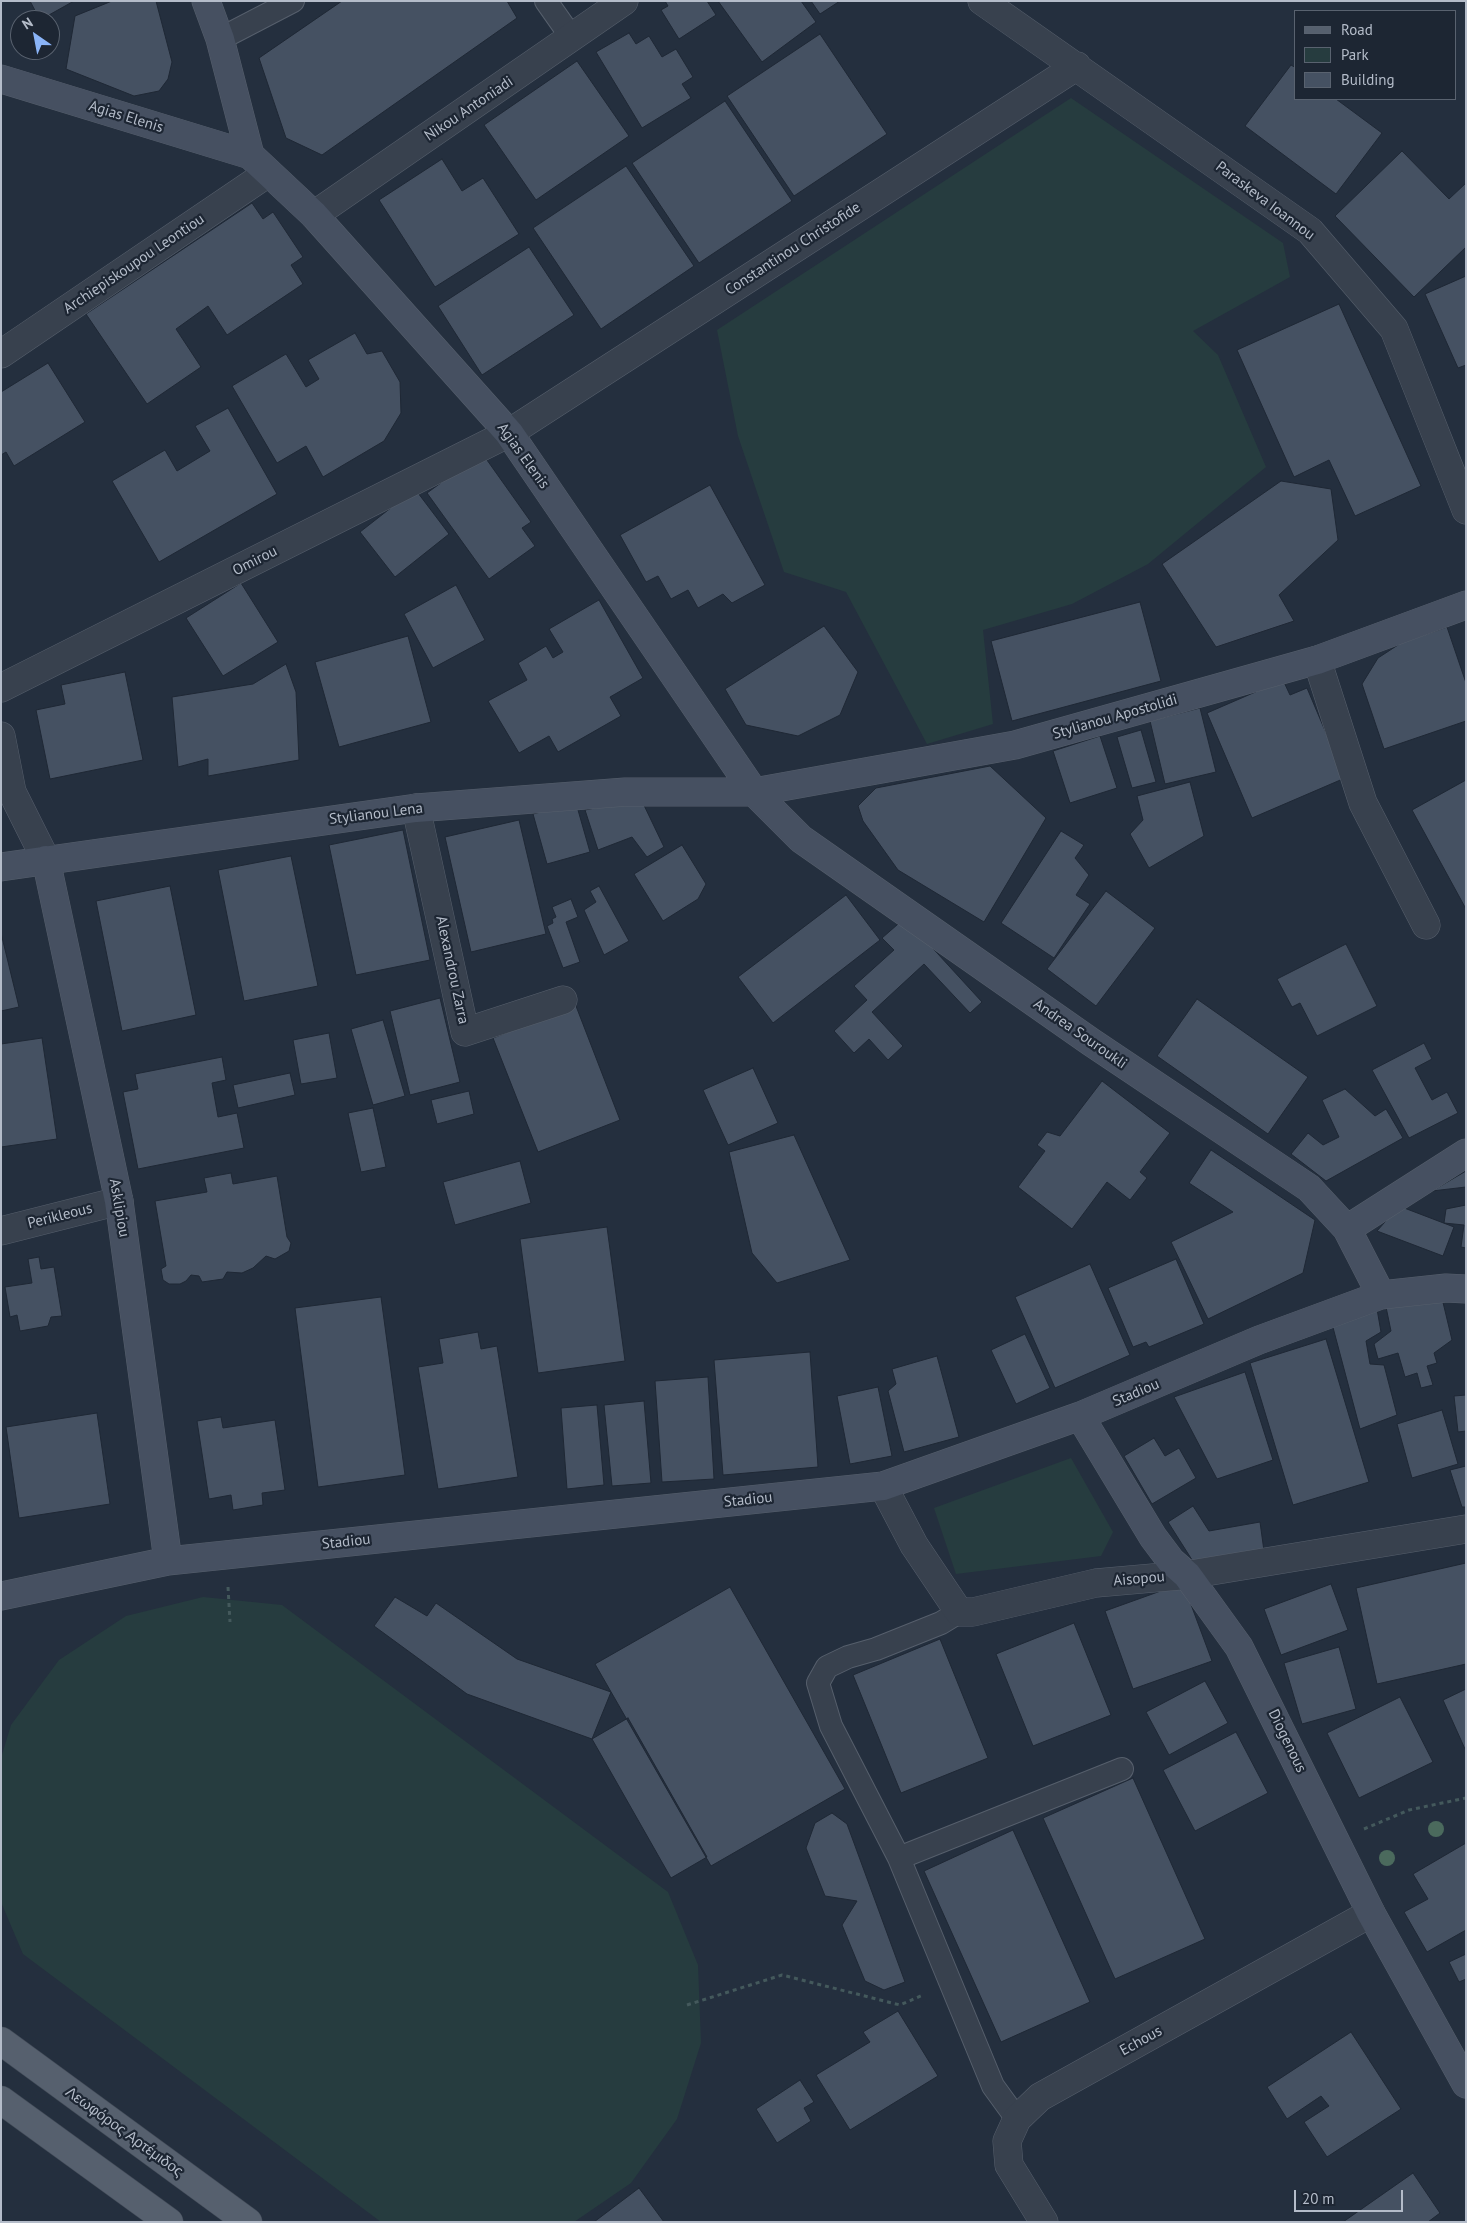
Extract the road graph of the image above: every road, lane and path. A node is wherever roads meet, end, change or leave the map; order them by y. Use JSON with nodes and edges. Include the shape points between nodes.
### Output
{"nodes":[{"id":1,"x":206,"y":1,"type":"edge"},
{"id":2,"x":293,"y":1,"type":"edge"},
{"id":3,"x":546,"y":1,"type":"edge"},
{"id":4,"x":624,"y":1,"type":"edge"},
{"id":5,"x":982,"y":1,"type":"edge"},
{"id":6,"x":572,"y":38,"type":"junction"},
{"id":7,"x":220,"y":39,"type":"junction"},
{"id":8,"x":1077,"y":66,"type":"junction"},
{"id":9,"x":1,"y":79,"type":"edge"},
{"id":10,"x":259,"y":164,"type":"junction"},
{"id":11,"x":314,"y":215,"type":"junction"},
{"id":12,"x":1,"y":354,"type":"edge"},
{"id":13,"x":510,"y":433,"type":"junction"},
{"id":14,"x":1466,"y":510,"type":"edge"},
{"id":15,"x":1466,"y":605,"type":"edge"},
{"id":16,"x":1317,"y":660,"type":"junction"},
{"id":17,"x":1,"y":688,"type":"edge"},
{"id":18,"x":1,"y":736,"type":"edge"},
{"id":19,"x":754,"y":792,"type":"junction"},
{"id":20,"x":416,"y":808,"type":"junction"},
{"id":21,"x":46,"y":860,"type":"junction"},
{"id":22,"x":1,"y":868,"type":"edge"},
{"id":23,"x":1426,"y":925,"type":"dead end"},
{"id":24,"x":563,"y":1000,"type":"dead end"},
{"id":25,"x":1466,"y":1153,"type":"edge"},
{"id":26,"x":119,"y":1201,"type":"junction"},
{"id":27,"x":1347,"y":1229,"type":"junction"},
{"id":28,"x":1,"y":1231,"type":"edge"},
{"id":29,"x":1466,"y":1289,"type":"edge"},
{"id":30,"x":1381,"y":1296,"type":"junction"},
{"id":31,"x":1080,"y":1416,"type":"junction"},
{"id":32,"x":883,"y":1486,"type":"junction"},
{"id":33,"x":1466,"y":1529,"type":"edge"},
{"id":34,"x":168,"y":1561,"type":"junction"},
{"id":35,"x":1186,"y":1574,"type":"junction"},
{"id":36,"x":1,"y":1596,"type":"edge"},
{"id":37,"x":959,"y":1612,"type":"junction"},
{"id":38,"x":1122,"y":1769,"type":"dead end"},
{"id":39,"x":1466,"y":1798,"type":"edge"},
{"id":40,"x":1336,"y":1840,"type":"junction"},
{"id":41,"x":899,"y":1858,"type":"junction"},
{"id":42,"x":1371,"y":1913,"type":"junction"},
{"id":43,"x":928,"y":1992,"type":"dead end"},
{"id":44,"x":687,"y":2005,"type":"dead end"},
{"id":45,"x":1,"y":2041,"type":"edge"},
{"id":46,"x":1466,"y":2084,"type":"edge"},
{"id":47,"x":1,"y":2100,"type":"edge"},
{"id":48,"x":1017,"y":2119,"type":"junction"},
{"id":49,"x":169,"y":2222,"type":"edge"},
{"id":50,"x":248,"y":2222,"type":"edge"},
{"id":51,"x":1044,"y":2222,"type":"edge"}],
"edges":[{"from":1,"to":7,"type":"street"},
{"from":2,"to":7,"type":"lane"},
{"from":3,"to":6,"type":"lane"},
{"from":4,"to":6,"type":"street","name":"Nikou Antoniadi"},
{"from":5,"to":8,"type":"street","name":"Paraskeva Ioannou"},
{"from":6,"to":11,"type":"street","name":"Nikou Antoniadi"},
{"from":7,"to":10,"type":"street"},
{"from":8,"to":13,"type":"street","name":"Constantinou Christofide"},
{"from":8,"to":14,"type":"street","name":"Paraskeva Ioannou","via":[[1310,231],[1394,329]]},
{"from":9,"to":10,"type":"street","name":"Agias Elenis"},
{"from":10,"to":11,"type":"street","name":"Agias Elenis"},
{"from":10,"to":12,"type":"street","name":"Archiepiskoupou Leontiou"},
{"from":11,"to":13,"type":"street","name":"Agias Elenis"},
{"from":13,"to":17,"type":"street","name":"Omirou"},
{"from":13,"to":19,"type":"street","name":"Agias Elenis"},
{"from":15,"to":16,"type":"street","name":"Stylianou Apostolidi"},
{"from":16,"to":19,"type":"street","name":"Stylianou Apostolidi","via":[[1014,745]]},
{"from":16,"to":23,"type":"street","via":[[1363,803]]},
{"from":18,"to":21,"type":"street","via":[[12,792]]},
{"from":19,"to":20,"type":"street","name":"Stylianou Lena","via":[[625,792]]},
{"from":19,"to":27,"type":"street","name":"Andrea Souroukli","via":[[809,845],[1090,1042],[1309,1188]]},
{"from":20,"to":21,"type":"street","name":"Stylianou Lena"},
{"from":20,"to":24,"type":"street","name":"Alexandrou Zarra","via":[[465,1032]]},
{"from":21,"to":22,"type":"street","name":"Stylianou Lena"},
{"from":21,"to":26,"type":"street","name":"Asklipiou"},
{"from":25,"to":27,"type":"street"},
{"from":26,"to":28,"type":"street","name":"Perikleous"},
{"from":26,"to":34,"type":"street","name":"Asklipiou"},
{"from":27,"to":30,"type":"street","name":"Andrea Souroukli"},
{"from":29,"to":30,"type":"street","name":"Stadiou","via":[[1446,1288]]},
{"from":30,"to":31,"type":"street","name":"Stadiou","via":[[1259,1340]]},
{"from":31,"to":32,"type":"street","name":"Stadiou"},
{"from":31,"to":35,"type":"street","name":"Diogenous","via":[[1153,1536],[1171,1561]]},
{"from":32,"to":34,"type":"street","name":"Stadiou"},
{"from":32,"to":37,"type":"street","via":[[914,1545]]},
{"from":33,"to":35,"type":"street","name":"Aisopou"},
{"from":34,"to":36,"type":"street","name":"Stadiou"},
{"from":35,"to":37,"type":"street","name":"Aisopou","via":[[1096,1583],[973,1612]]},
{"from":35,"to":40,"type":"street","name":"Diogenous","via":[[1239,1647]]},
{"from":37,"to":41,"type":"lane","via":[[904,1638],[827,1667],[818,1683],[831,1726]]},
{"from":38,"to":41,"type":"lane"},
{"from":39,"to":40,"type":"path","via":[[1409,1810]]},
{"from":40,"to":42,"type":"street","name":"Diogenous"},
{"from":41,"to":48,"type":"lane","via":[[993,2086]]},
{"from":42,"to":46,"type":"street","name":"Diogenous"},
{"from":42,"to":48,"type":"street","name":"Echous","via":[[1040,2097]]},
{"from":43,"to":44,"type":"path","via":[[900,2005],[782,1975]]},
{"from":45,"to":50,"type":"main road","name":"Λεωφόρος Αρτέμιδος"},
{"from":47,"to":49,"type":"main road"},
{"from":48,"to":51,"type":"street","name":"Echous","via":[[1007,2140],[1009,2166]]}]}
